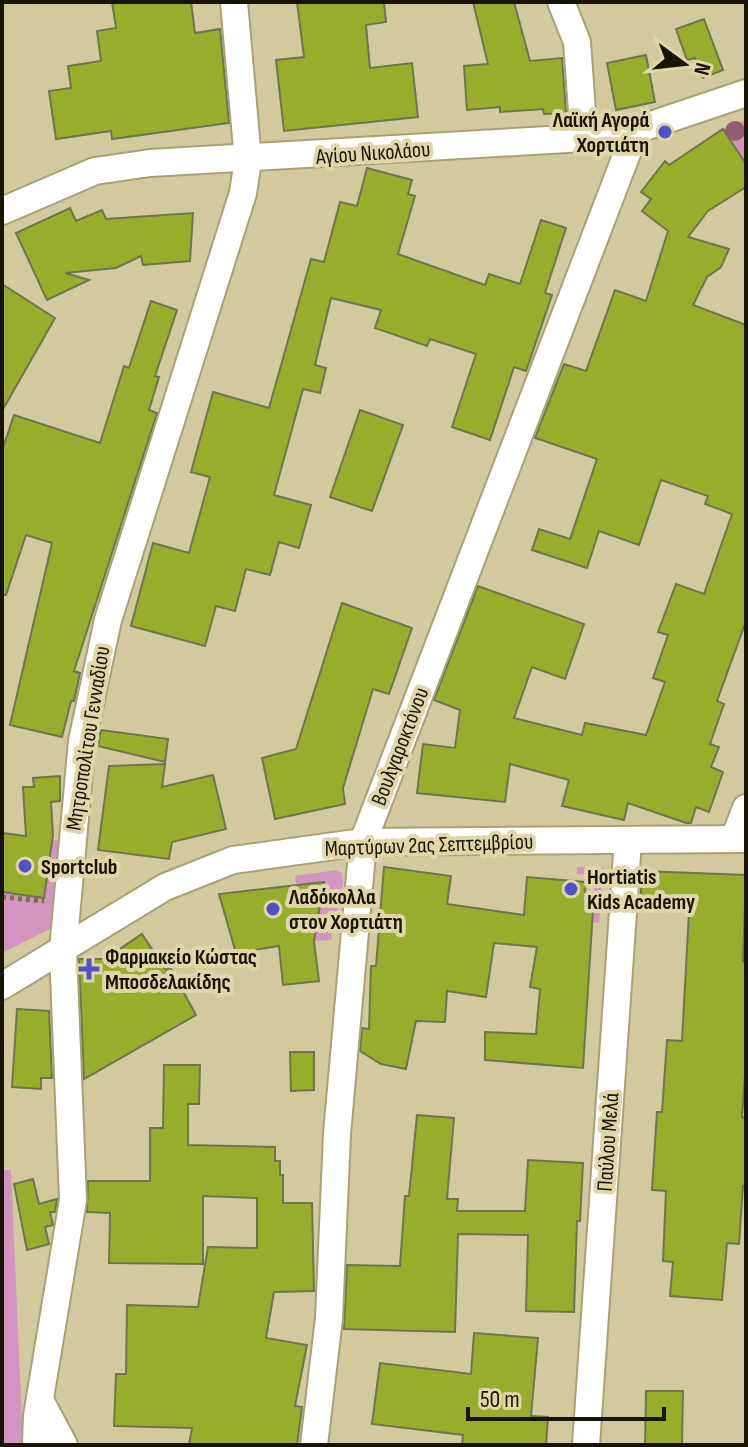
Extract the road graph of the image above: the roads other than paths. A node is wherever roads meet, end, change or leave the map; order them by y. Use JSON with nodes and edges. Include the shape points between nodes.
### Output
{"nodes":[{"id":1,"x":234,"y":2,"type":"edge"},
{"id":2,"x":561,"y":2,"type":"edge"},
{"id":3,"x":746,"y":93,"type":"edge"},
{"id":4,"x":636,"y":130,"type":"junction"},
{"id":5,"x":584,"y":138,"type":"junction"},
{"id":6,"x":248,"y":160,"type":"junction"},
{"id":7,"x":3,"y":207,"type":"edge"},
{"id":8,"x":746,"y":808,"type":"edge"},
{"id":9,"x":740,"y":839,"type":"edge"},
{"id":10,"x":628,"y":840,"type":"junction"},
{"id":11,"x":363,"y":842,"type":"junction"},
{"id":12,"x":63,"y":950,"type":"junction"},
{"id":13,"x":2,"y":986,"type":"edge"},
{"id":14,"x":40,"y":1400,"type":"junction"},
{"id":15,"x":36,"y":1445,"type":"edge"},
{"id":16,"x":64,"y":1445,"type":"edge"},
{"id":17,"x":314,"y":1445,"type":"edge"},
{"id":18,"x":586,"y":1445,"type":"edge"}],
"edges":[{"from":1,"to":6,"type":"street","name":"Μητροπολίτου Γενναδίου"},
{"from":2,"to":5,"type":"street","via":[[577,42]]},
{"from":3,"to":4,"type":"street","name":"Αγίου Νικολάου"},
{"from":4,"to":5,"type":"street","name":"Αγίου Νικολάου"},
{"from":4,"to":11,"type":"street","name":"Βουλγαροκτόνου"},
{"from":5,"to":6,"type":"street","name":"Αγίου Νικολάου"},
{"from":6,"to":7,"type":"street","name":"Αγίου Νικολάου","via":[[150,163],[95,171]]},
{"from":6,"to":12,"type":"street","name":"Μητροπολίτου Γενναδίου","via":[[243,193],[98,653],[82,741]]},
{"from":8,"to":9,"type":"street"},
{"from":9,"to":10,"type":"street","name":"Μαρτύρων 2ας Σεπτεμβρίου"},
{"from":10,"to":11,"type":"street","name":"Μαρτύρων 2ας Σεπτεμβρίου"},
{"from":10,"to":18,"type":"street","name":"Παύλου Μελά"},
{"from":11,"to":12,"type":"street","name":"Μαρτύρων 2ας Σεπτεμβρίου","via":[[233,860],[165,887]]},
{"from":11,"to":17,"type":"street","name":"Βουλγαροκτόνου","via":[[337,1134],[329,1318]]},
{"from":12,"to":13,"type":"street","name":"Μαρτύρων 2ας Σεπτεμβρίου"},
{"from":12,"to":14,"type":"street","name":"Μητροπολίτου Γενναδίου","via":[[73,1200]]},
{"from":14,"to":15,"type":"street","name":"Μητροπολίτου Γενναδίου"},
{"from":14,"to":16,"type":"street"}]}
